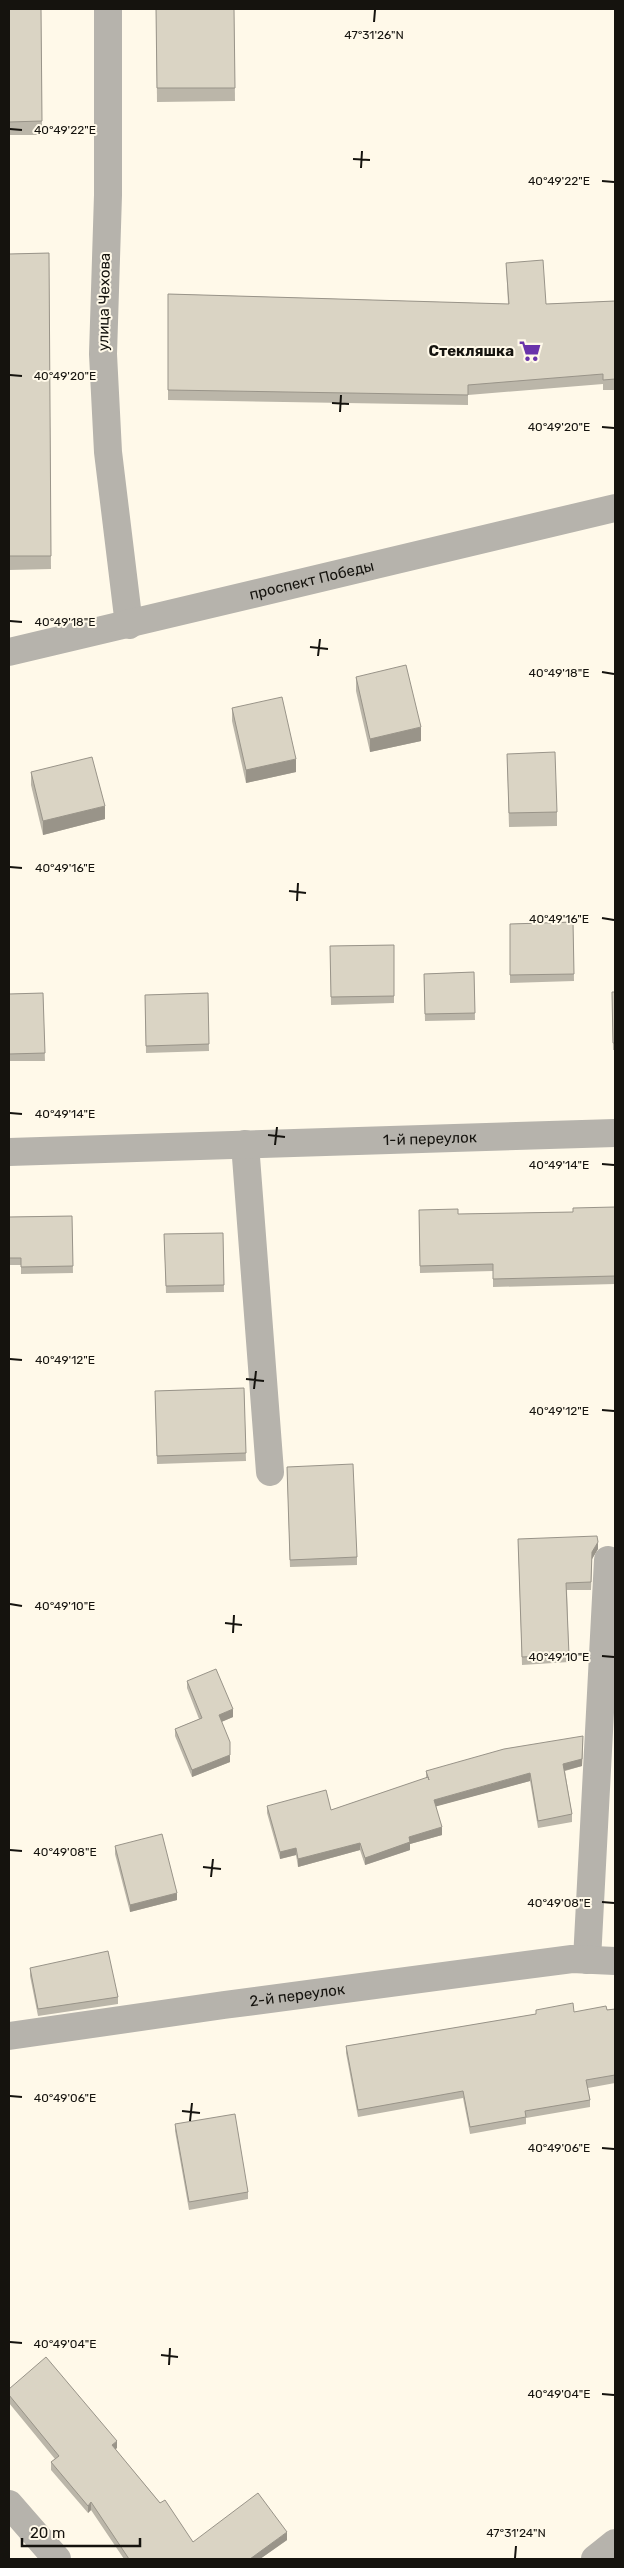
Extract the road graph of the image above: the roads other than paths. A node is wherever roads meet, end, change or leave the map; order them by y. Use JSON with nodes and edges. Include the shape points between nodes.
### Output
{"nodes":[{"id":1,"x":108,"y":9,"type":"edge"},
{"id":2,"x":615,"y":508,"type":"edge"},
{"id":3,"x":129,"y":625,"type":"junction"},
{"id":4,"x":9,"y":652,"type":"edge"},
{"id":5,"x":615,"y":1133,"type":"edge"},
{"id":6,"x":245,"y":1144,"type":"junction"},
{"id":7,"x":9,"y":1152,"type":"edge"},
{"id":8,"x":270,"y":1472,"type":"dead end"},
{"id":9,"x":608,"y":1560,"type":"dead end"},
{"id":10,"x":587,"y":1960,"type":"junction"},
{"id":11,"x":615,"y":1961,"type":"edge"},
{"id":12,"x":9,"y":2036,"type":"edge"},
{"id":13,"x":9,"y":2504,"type":"edge"},
{"id":14,"x":615,"y":2543,"type":"edge"},
{"id":15,"x":57,"y":2559,"type":"edge"},
{"id":16,"x":595,"y":2559,"type":"edge"}],
"edges":[{"from":1,"to":3,"type":"street","name":"улица Чехова","via":[[108,195],[103,354],[108,452]]},
{"from":2,"to":3,"type":"street","name":"проспект Победы"},
{"from":3,"to":4,"type":"street","name":"проспект Победы"},
{"from":5,"to":6,"type":"street","name":"1-й переулок"},
{"from":6,"to":7,"type":"street","name":"1-й переулок"},
{"from":6,"to":8,"type":"street"},
{"from":9,"to":10,"type":"street"},
{"from":10,"to":11,"type":"street","name":"2-й переулок"},
{"from":10,"to":12,"type":"street","name":"2-й переулок","via":[[572,1959],[224,2004]]},
{"from":13,"to":15,"type":"street"},
{"from":14,"to":16,"type":"street"}]}
